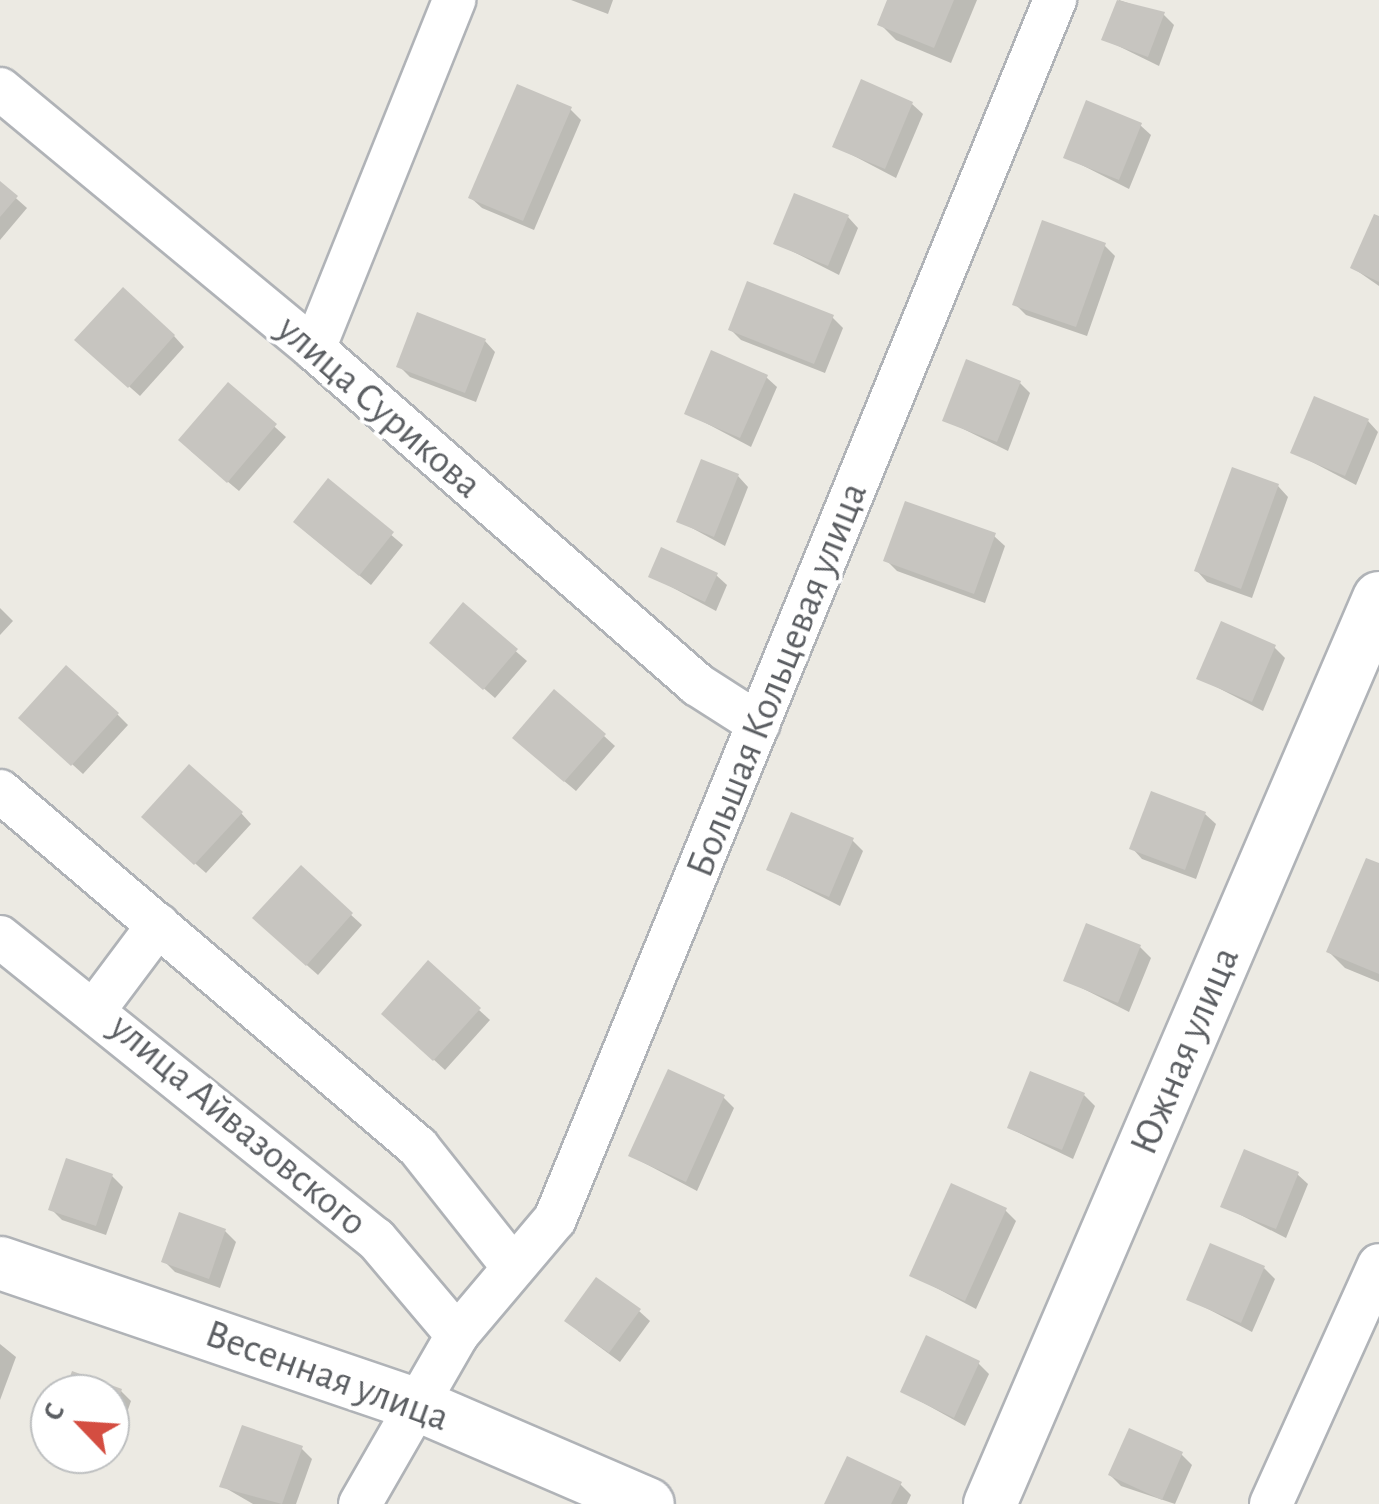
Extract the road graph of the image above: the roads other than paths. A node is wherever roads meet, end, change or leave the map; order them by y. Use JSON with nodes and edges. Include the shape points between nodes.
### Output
{"nodes":[{"id":1,"x":454,"y":0,"type":"edge"},
{"id":2,"x":1055,"y":0,"type":"edge"},
{"id":3,"x":0,"y":89,"type":"edge"},
{"id":4,"x":314,"y":349,"type":"junction"},
{"id":5,"x":1379,"y":598,"type":"edge"},
{"id":6,"x":759,"y":724,"type":"junction"},
{"id":7,"x":0,"y":792,"type":"edge"},
{"id":8,"x":158,"y":925,"type":"junction"},
{"id":9,"x":0,"y":937,"type":"edge"},
{"id":10,"x":96,"y":1008,"type":"junction"},
{"id":11,"x":0,"y":1263,"type":"edge"},
{"id":12,"x":1379,"y":1264,"type":"edge"},
{"id":13,"x":513,"y":1267,"type":"junction"},
{"id":14,"x":457,"y":1334,"type":"junction"},
{"id":15,"x":420,"y":1406,"type":"junction"},
{"id":16,"x":360,"y":1504,"type":"edge"},
{"id":17,"x":648,"y":1504,"type":"edge"},
{"id":18,"x":990,"y":1504,"type":"edge"},
{"id":19,"x":1271,"y":1504,"type":"edge"}],
"edges":[{"from":1,"to":4,"type":"street"},
{"from":2,"to":6,"type":"street","name":"Большая Кольцевая улица"},
{"from":3,"to":4,"type":"street","name":"улица Сурикова"},
{"from":4,"to":6,"type":"street","name":"улица Сурикова","via":[[698,685]]},
{"from":5,"to":18,"type":"street","name":"Южная улица"},
{"from":6,"to":13,"type":"street","name":"Большая Кольцевая улица","via":[[555,1219]]},
{"from":7,"to":8,"type":"street"},
{"from":8,"to":10,"type":"street"},
{"from":8,"to":13,"type":"street","via":[[418,1146]]},
{"from":9,"to":10,"type":"street","name":"улица Айвазовского"},
{"from":10,"to":14,"type":"street","name":"улица Айвазовского","via":[[376,1239]]},
{"from":11,"to":15,"type":"street","name":"Весенная улица"},
{"from":12,"to":19,"type":"street"},
{"from":13,"to":14,"type":"street","name":"Большая Кольцевая улица"},
{"from":14,"to":15,"type":"street","name":"Большая Кольцевая улица"},
{"from":15,"to":16,"type":"street","name":"Большая Кольцевая улица"},
{"from":15,"to":17,"type":"street","name":"Весенная улица"}]}
